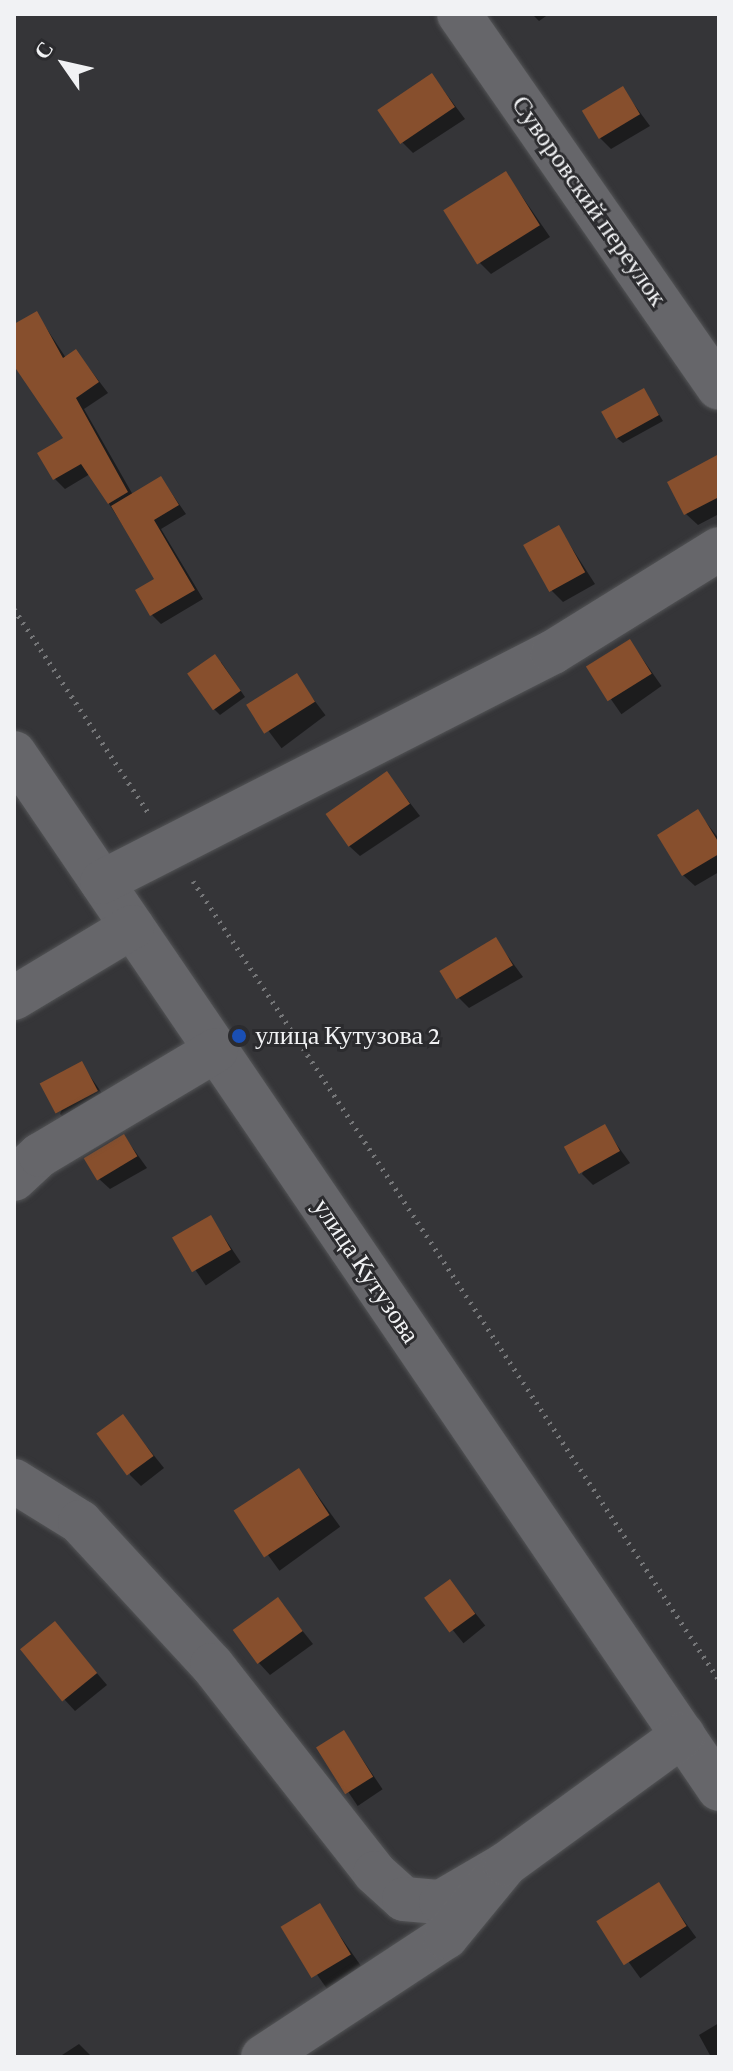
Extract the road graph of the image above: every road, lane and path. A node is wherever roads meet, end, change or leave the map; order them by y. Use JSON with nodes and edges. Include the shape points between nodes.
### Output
{"nodes":[{"id":1,"x":459,"y":14,"type":"edge"},
{"id":2,"x":719,"y":388,"type":"edge"},
{"id":3,"x":719,"y":549,"type":"edge"},
{"id":4,"x":14,"y":609,"type":"edge"},
{"id":5,"x":14,"y":753,"type":"edge"},
{"id":6,"x":170,"y":846,"type":"junction"},
{"id":7,"x":102,"y":882,"type":"junction"},
{"id":8,"x":132,"y":927,"type":"junction"},
{"id":9,"x":14,"y":998,"type":"edge"},
{"id":10,"x":216,"y":1050,"type":"junction"},
{"id":11,"x":14,"y":1179,"type":"edge"},
{"id":12,"x":14,"y":1481,"type":"edge"},
{"id":13,"x":719,"y":1680,"type":"edge"},
{"id":14,"x":706,"y":1761,"type":"edge"},
{"id":15,"x":506,"y":1864,"type":"junction"},
{"id":16,"x":263,"y":2057,"type":"edge"}],
"edges":[{"from":1,"to":2,"type":"street","name":"Суворовский переулок"},
{"from":3,"to":6,"type":"street","via":[[553,652]]},
{"from":4,"to":6,"type":"path"},
{"from":5,"to":7,"type":"street","name":"улица Кутузова"},
{"from":6,"to":7,"type":"street"},
{"from":6,"to":13,"type":"path"},
{"from":7,"to":8,"type":"street","name":"улица Кутузова"},
{"from":8,"to":9,"type":"street"},
{"from":8,"to":10,"type":"street","name":"улица Кутузова"},
{"from":10,"to":11,"type":"street","via":[[40,1155]]},
{"from":10,"to":14,"type":"street","name":"улица Кутузова"},
{"from":12,"to":15,"type":"street","via":[[80,1522],[212,1665],[375,1873],[404,1899],[441,1902]]},
{"from":14,"to":15,"type":"street"},
{"from":15,"to":16,"type":"street","via":[[446,1937]]}]}
